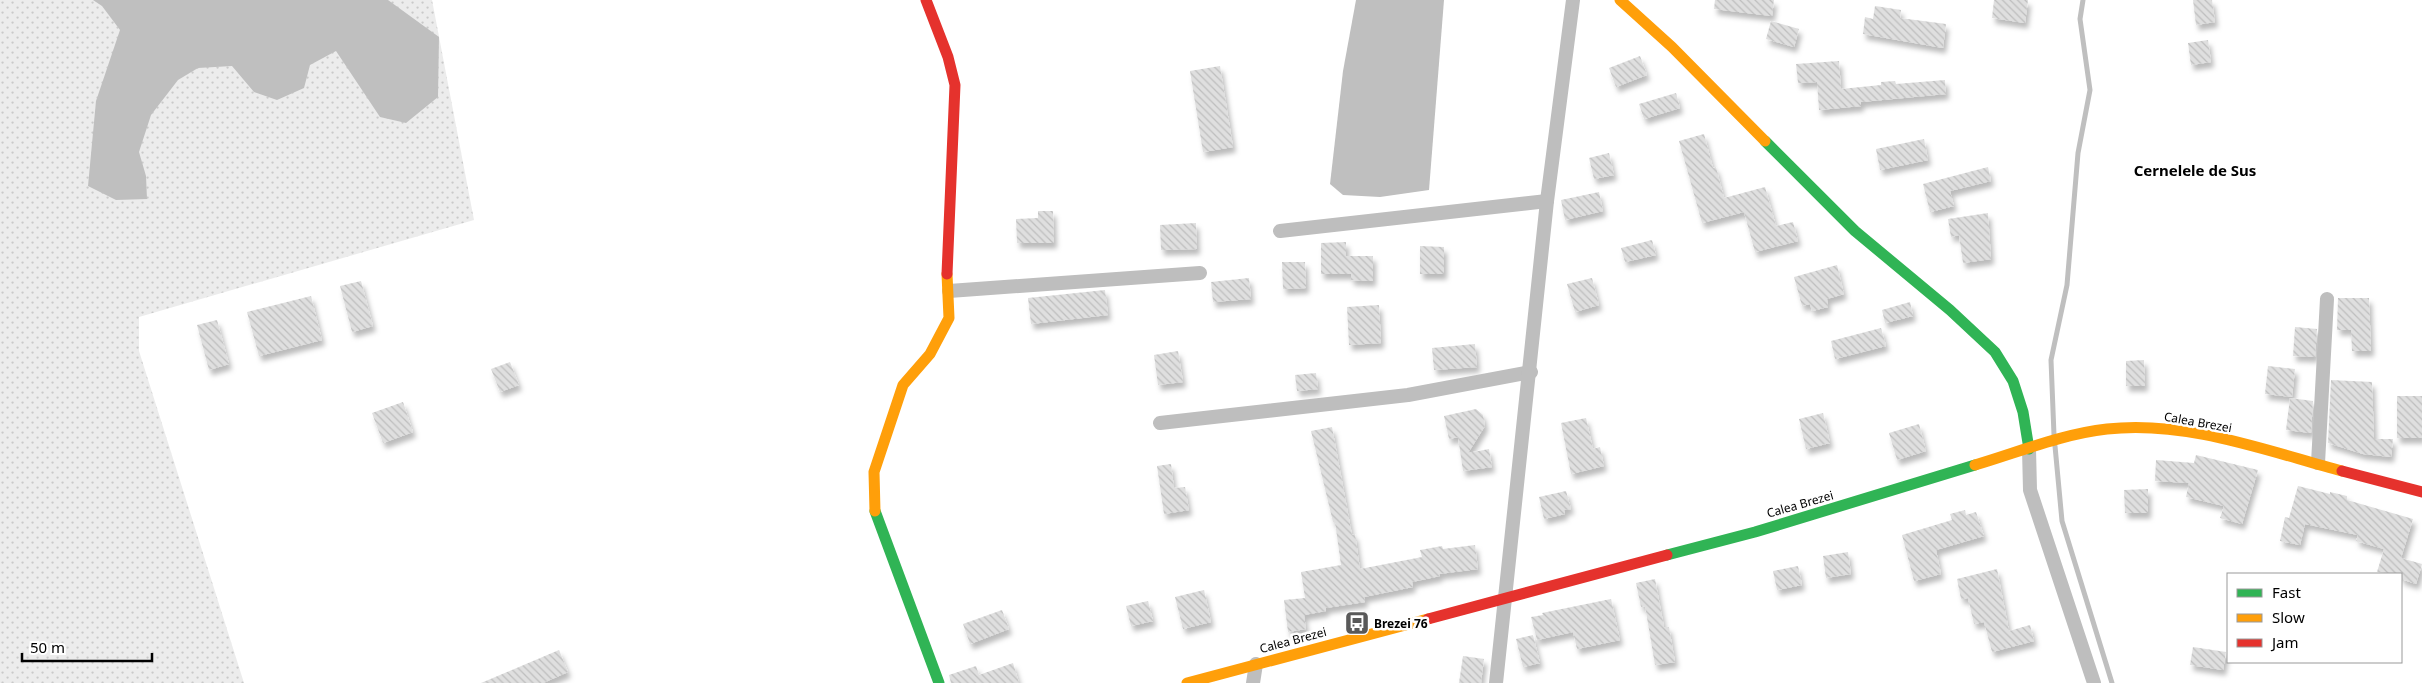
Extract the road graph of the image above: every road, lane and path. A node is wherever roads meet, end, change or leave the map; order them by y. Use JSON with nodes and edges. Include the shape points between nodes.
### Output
{"nodes":[{"id":1,"x":926,"y":0,"type":"edge"},
{"id":2,"x":1573,"y":0,"type":"edge"},
{"id":3,"x":1620,"y":0,"type":"edge"},
{"id":4,"x":1547,"y":201,"type":"junction"},
{"id":5,"x":1280,"y":231,"type":"dead end"},
{"id":6,"x":1200,"y":273,"type":"dead end"},
{"id":7,"x":949,"y":291,"type":"junction"},
{"id":8,"x":2327,"y":300,"type":"dead end"},
{"id":9,"x":1530,"y":372,"type":"junction"},
{"id":10,"x":1160,"y":423,"type":"dead end"},
{"id":11,"x":2029,"y":449,"type":"junction"},
{"id":12,"x":2318,"y":463,"type":"junction"},
{"id":13,"x":2422,"y":492,"type":"edge"},
{"id":14,"x":1506,"y":598,"type":"junction"},
{"id":15,"x":1256,"y":664,"type":"junction"},
{"id":16,"x":939,"y":683,"type":"edge"},
{"id":17,"x":1187,"y":683,"type":"edge"},
{"id":18,"x":1253,"y":683,"type":"edge"},
{"id":19,"x":1496,"y":683,"type":"edge"},
{"id":20,"x":2094,"y":683,"type":"edge"}],
"edges":[{"from":1,"to":7,"type":"street","via":[[955,85],[946,247]]},
{"from":2,"to":4,"type":"street"},
{"from":3,"to":11,"type":"street","via":[[1672,47],[1855,231],[1995,352],[2013,380],[2023,412]]},
{"from":4,"to":5,"type":"street"},
{"from":4,"to":9,"type":"street"},
{"from":6,"to":7,"type":"street"},
{"from":7,"to":16,"type":"street","via":[[949,318],[930,354],[903,385],[874,472],[874,509]]},
{"from":8,"to":12,"type":"street"},
{"from":9,"to":10,"type":"street","via":[[1408,395]]},
{"from":9,"to":14,"type":"street"},
{"from":11,"to":12,"type":"street","name":"Calea Brezei","via":[[2108,428],[2158,428]]},
{"from":11,"to":14,"type":"street","name":"Calea Brezei","via":[[1755,532]]},
{"from":11,"to":20,"type":"street","via":[[2030,490]]},
{"from":12,"to":13,"type":"street","name":"Calea Brezei"},
{"from":14,"to":15,"type":"street","name":"Calea Brezei"},
{"from":14,"to":19,"type":"street"},
{"from":15,"to":17,"type":"street","name":"Calea Brezei"},
{"from":15,"to":18,"type":"street"}]}
